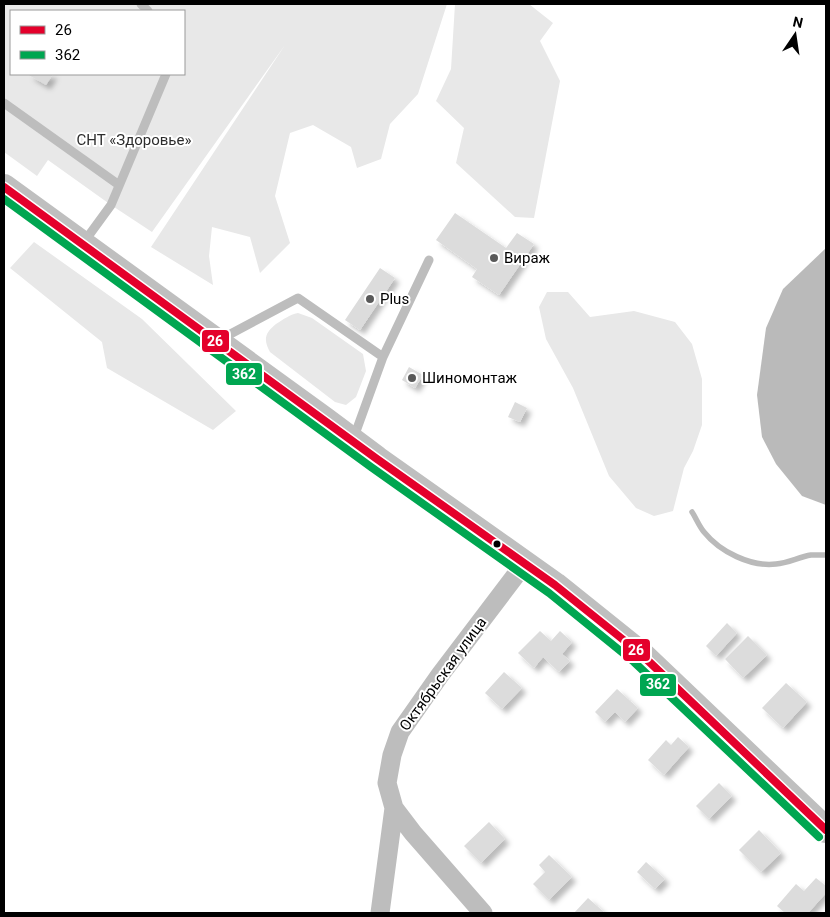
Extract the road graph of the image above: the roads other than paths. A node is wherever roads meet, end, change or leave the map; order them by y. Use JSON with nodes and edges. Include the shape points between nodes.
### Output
{"nodes":[{"id":1,"x":166,"y":75,"type":"edge"},
{"id":2,"x":4,"y":103,"type":"edge"},
{"id":3,"x":119,"y":185,"type":"junction"},
{"id":4,"x":4,"y":187,"type":"edge"},
{"id":5,"x":82,"y":244,"type":"junction"},
{"id":6,"x":428,"y":260,"type":"dead end"},
{"id":7,"x":217,"y":341,"type":"junction"},
{"id":8,"x":383,"y":358,"type":"junction"},
{"id":9,"x":353,"y":440,"type":"junction"},
{"id":10,"x":525,"y":563,"type":"junction"},
{"id":11,"x":394,"y":808,"type":"junction"},
{"id":12,"x":826,"y":830,"type":"edge"},
{"id":13,"x":380,"y":913,"type":"edge"},
{"id":14,"x":483,"y":913,"type":"edge"}],
"edges":[{"from":1,"to":3,"type":"lane"},
{"from":2,"to":3,"type":"lane"},
{"from":3,"to":5,"type":"lane","via":[[111,205]]},
{"from":4,"to":5,"type":"main road"},
{"from":5,"to":7,"type":"main road"},
{"from":6,"to":8,"type":"lane"},
{"from":7,"to":8,"type":"lane","via":[[298,298]]},
{"from":7,"to":9,"type":"main road"},
{"from":8,"to":9,"type":"lane"},
{"from":9,"to":10,"type":"main road"},
{"from":10,"to":11,"type":"street","name":"Октябрьская улица","via":[[400,732],[387,783]]},
{"from":10,"to":12,"type":"main road","via":[[641,654]]},
{"from":11,"to":13,"type":"street"},
{"from":11,"to":14,"type":"street","name":"Октябрьская улица"}]}
